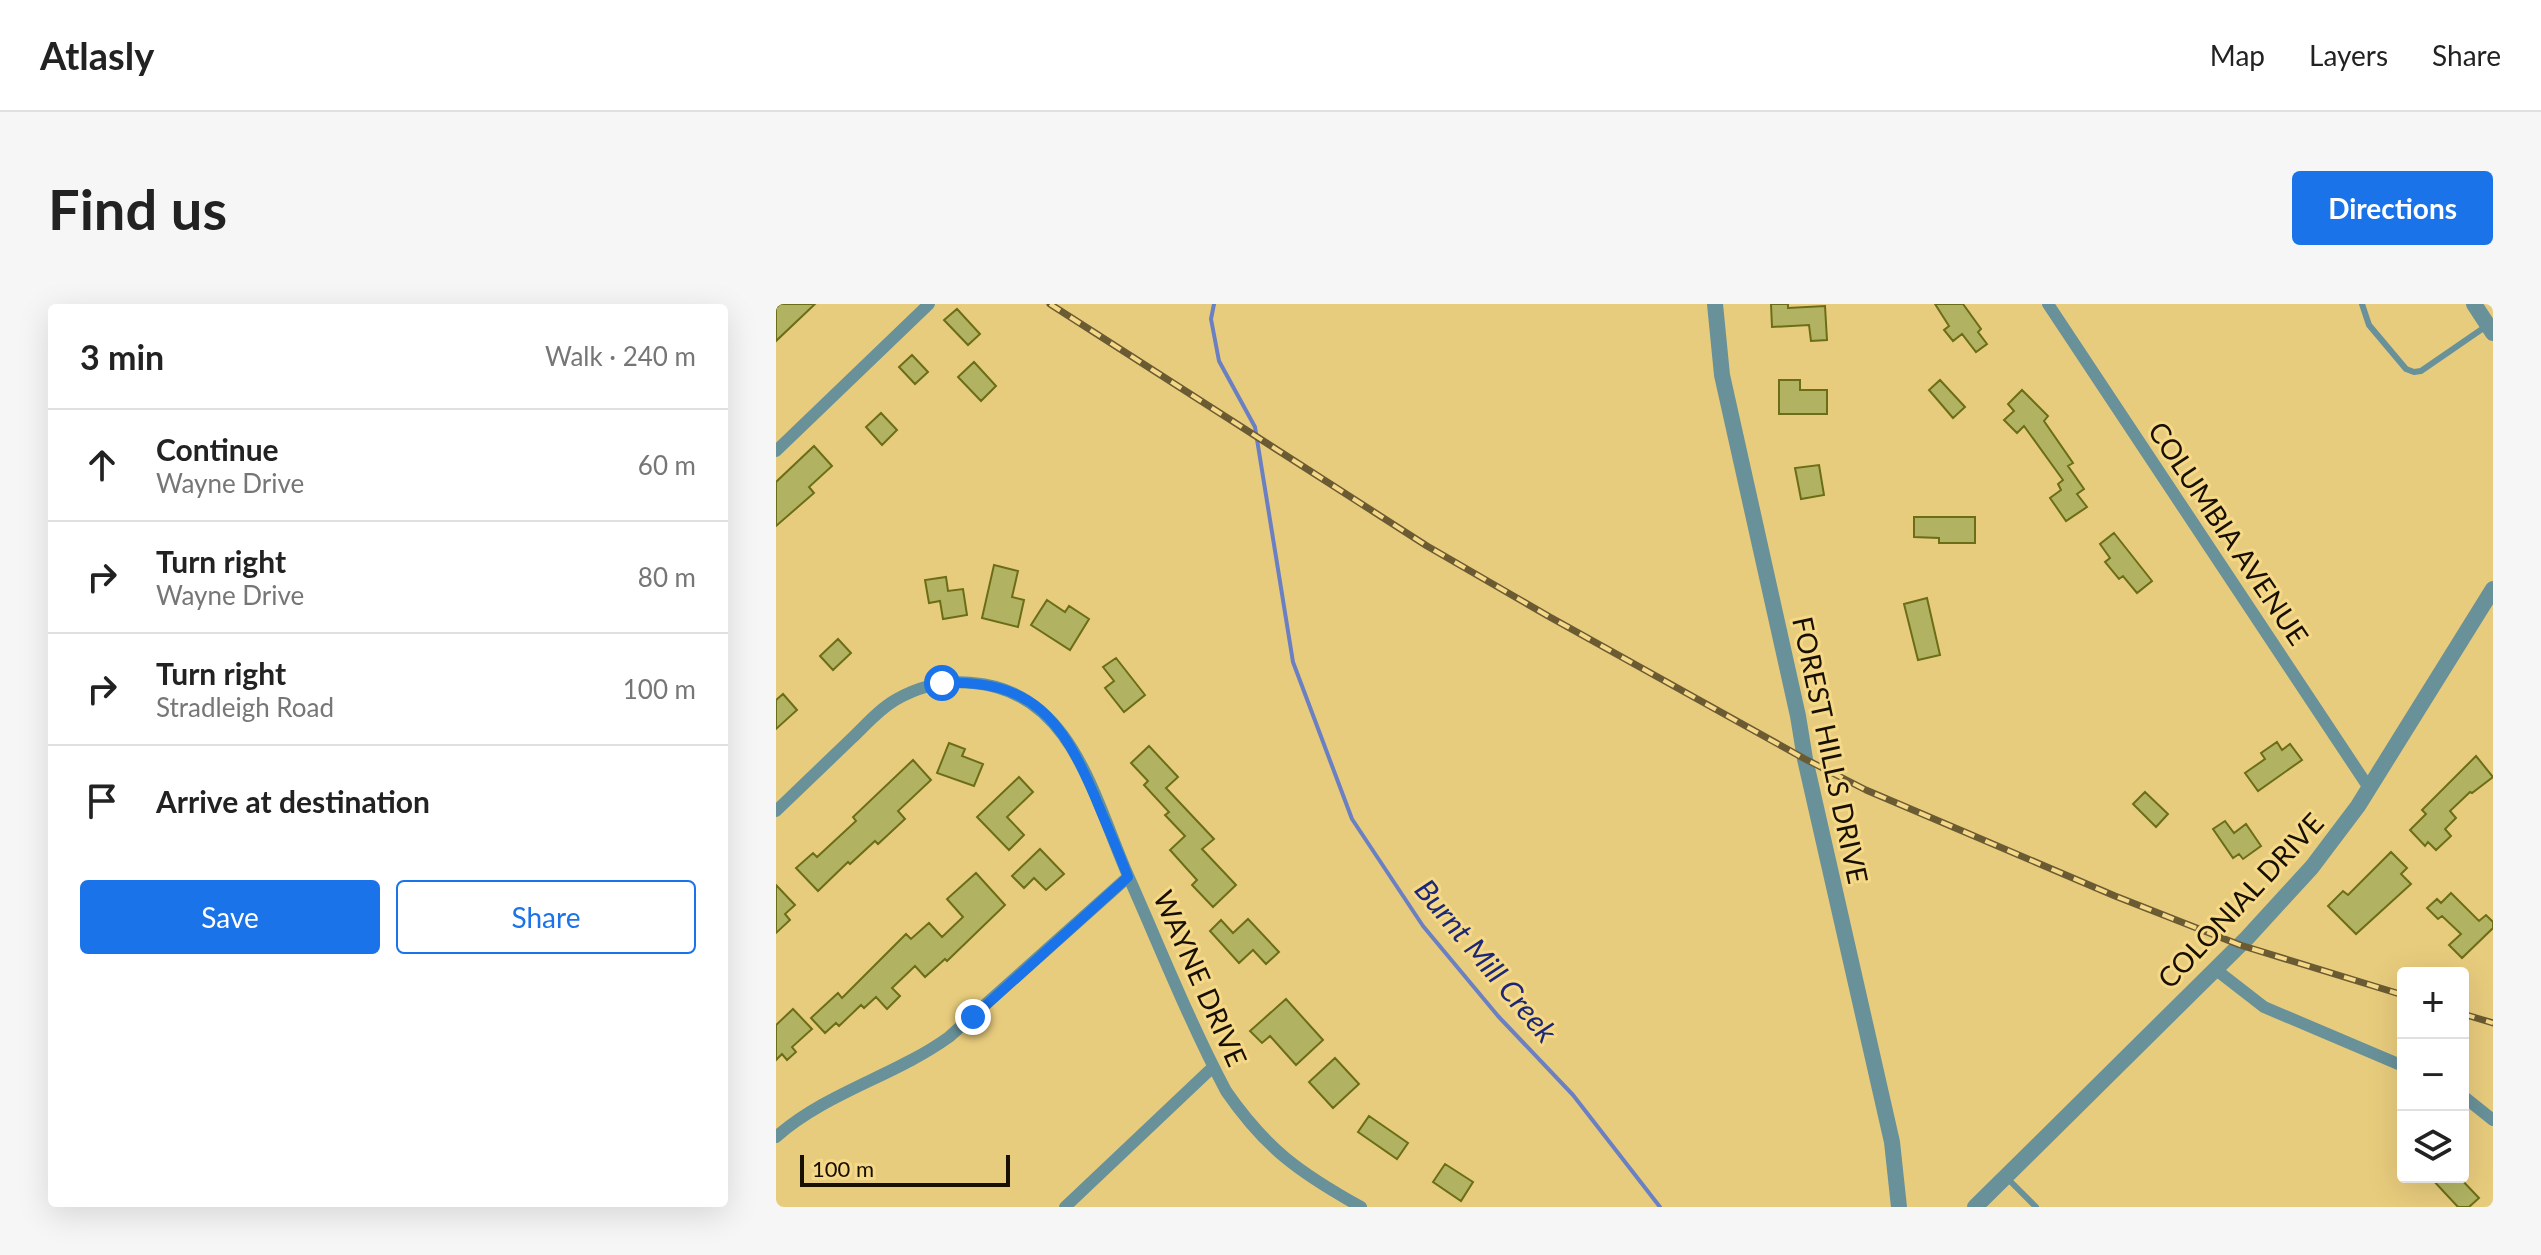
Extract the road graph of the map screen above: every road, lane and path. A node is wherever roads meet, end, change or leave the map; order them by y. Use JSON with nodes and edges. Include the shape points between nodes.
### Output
{"nodes":[{"id":1,"x":929,"y":304,"type":"edge"},
{"id":2,"x":1715,"y":304,"type":"edge"},
{"id":3,"x":2048,"y":304,"type":"edge"},
{"id":4,"x":2362,"y":304,"type":"edge"},
{"id":5,"x":2478,"y":305,"type":"edge"},
{"id":6,"x":2490,"y":329,"type":"edge"},
{"id":7,"x":776,"y":451,"type":"edge"},
{"id":8,"x":2493,"y":589,"type":"edge"},
{"id":9,"x":2369,"y":788,"type":"junction"},
{"id":10,"x":776,"y":811,"type":"edge"},
{"id":11,"x":1128,"y":877,"type":"junction"},
{"id":12,"x":2215,"y":969,"type":"junction"},
{"id":13,"x":2397,"y":1063,"type":"edge"},
{"id":14,"x":1213,"y":1067,"type":"junction"},
{"id":15,"x":2469,"y":1101,"type":"edge"},
{"id":16,"x":2493,"y":1120,"type":"edge"},
{"id":17,"x":776,"y":1137,"type":"edge"},
{"id":18,"x":2006,"y":1176,"type":"junction"},
{"id":19,"x":1065,"y":1207,"type":"edge"},
{"id":20,"x":1361,"y":1207,"type":"edge"},
{"id":21,"x":1899,"y":1207,"type":"edge"},
{"id":22,"x":1975,"y":1207,"type":"edge"},
{"id":23,"x":2036,"y":1207,"type":"edge"}],
"edges":[{"from":1,"to":7,"type":"street"},
{"from":2,"to":21,"type":"street","name":"FOREST HILLS DRIVE","via":[[1722,375],[1892,1142]]},
{"from":3,"to":9,"type":"street","name":"COLUMBIA AVENUE"},
{"from":4,"to":6,"type":"lane","via":[[2369,325],[2414,372]]},
{"from":5,"to":6,"type":"street"},
{"from":8,"to":9,"type":"street","name":"COLONIAL DRIVE"},
{"from":9,"to":12,"type":"street","name":"COLONIAL DRIVE","via":[[2312,867]]},
{"from":10,"to":11,"type":"street","name":"WAYNE DRIVE","via":[[897,699],[942,683],[982,683],[1030,701],[1062,732],[1083,767]]},
{"from":11,"to":14,"type":"street","name":"WAYNE DRIVE"},
{"from":11,"to":17,"type":"street","via":[[949,1037],[802,1116]]},
{"from":12,"to":13,"type":"street","via":[[2264,1007]]},
{"from":12,"to":18,"type":"street","name":"COLONIAL DRIVE"},
{"from":14,"to":19,"type":"street"},
{"from":14,"to":20,"type":"street","name":"WAYNE DRIVE","via":[[1247,1121],[1278,1154]]},
{"from":15,"to":16,"type":"street"},
{"from":18,"to":22,"type":"street","name":"COLONIAL DRIVE"},
{"from":18,"to":23,"type":"lane"}]}
